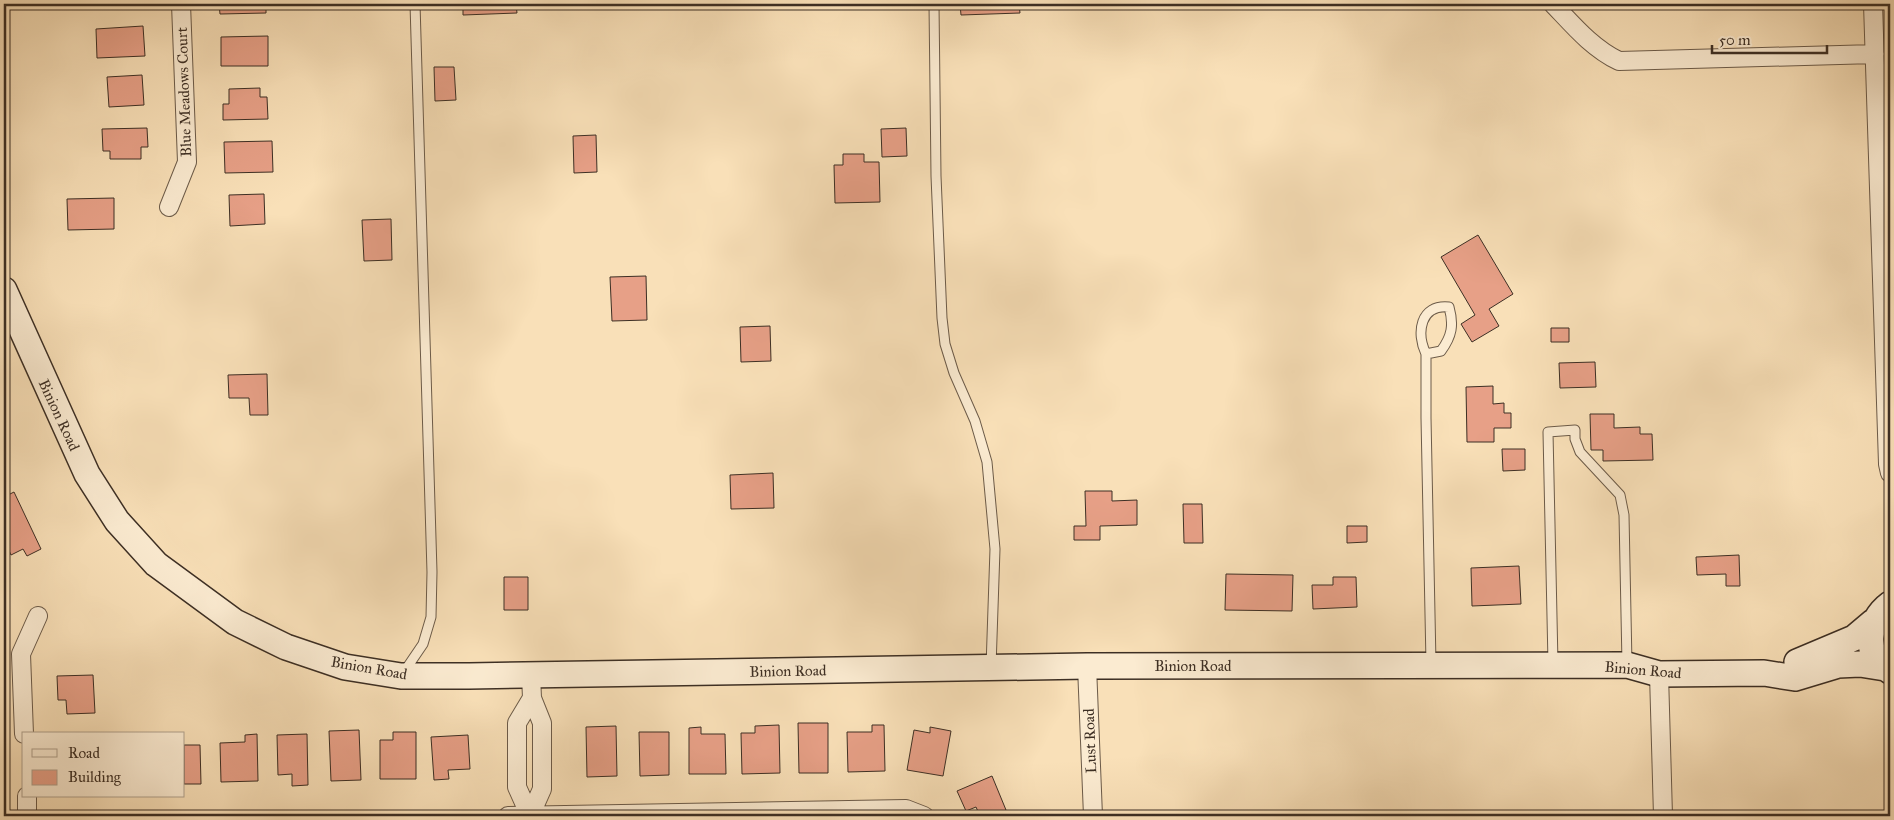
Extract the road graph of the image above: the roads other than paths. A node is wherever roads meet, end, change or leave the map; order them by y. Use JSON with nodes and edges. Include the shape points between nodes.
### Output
{"nodes":[{"id":1,"x":181,"y":4,"type":"edge"},
{"id":2,"x":415,"y":4,"type":"edge"},
{"id":3,"x":934,"y":4,"type":"edge"},
{"id":4,"x":1553,"y":4,"type":"edge"},
{"id":5,"x":1873,"y":4,"type":"edge"},
{"id":6,"x":1875,"y":54,"type":"junction"},
{"id":7,"x":169,"y":207,"type":"dead end"},
{"id":8,"x":4,"y":290,"type":"edge"},
{"id":9,"x":1426,"y":354,"type":"junction"},
{"id":10,"x":1890,"y":472,"type":"edge"},
{"id":11,"x":1886,"y":608,"type":"edge"},
{"id":12,"x":38,"y":616,"type":"dead end"},
{"id":13,"x":1553,"y":665,"type":"junction"},
{"id":14,"x":1627,"y":665,"type":"junction"},
{"id":15,"x":1088,"y":666,"type":"junction"},
{"id":16,"x":1431,"y":666,"type":"junction"},
{"id":17,"x":991,"y":668,"type":"junction"},
{"id":18,"x":1887,"y":670,"type":"edge"},
{"id":19,"x":1764,"y":673,"type":"junction"},
{"id":20,"x":1659,"y":674,"type":"junction"},
{"id":21,"x":401,"y":676,"type":"junction"},
{"id":22,"x":531,"y":687,"type":"junction"},
{"id":23,"x":24,"y":732,"type":"edge"},
{"id":24,"x":27,"y":798,"type":"edge"},
{"id":25,"x":735,"y":814,"type":"edge"},
{"id":26,"x":28,"y":816,"type":"edge"},
{"id":27,"x":508,"y":816,"type":"edge"},
{"id":28,"x":530,"y":816,"type":"edge"},
{"id":29,"x":924,"y":816,"type":"edge"},
{"id":30,"x":1092,"y":816,"type":"edge"},
{"id":31,"x":1663,"y":816,"type":"edge"}],
"edges":[{"from":1,"to":7,"type":"street","name":"Blue Meadows Court","via":[[187,162]]},
{"from":2,"to":21,"type":"lane","via":[[432,581],[431,617],[423,644]]},
{"from":3,"to":17,"type":"lane","via":[[942,318],[947,351],[975,421],[987,462],[996,549]]},
{"from":4,"to":6,"type":"street","via":[[1591,44],[1619,61]]},
{"from":5,"to":6,"type":"street"},
{"from":6,"to":10,"type":"street"},
{"from":8,"to":21,"type":"main road","name":"Binion Road","via":[[87,474],[117,521],[156,564],[235,622],[286,647],[346,666]]},
{"from":9,"to":9,"type":"lane","via":[[1441,351],[1446,344],[1453,320],[1449,307],[1438,306],[1429,311],[1420,341]]},
{"from":9,"to":16,"type":"lane"},
{"from":11,"to":18,"type":"main road","via":[[1870,634],[1876,658]]},
{"from":11,"to":19,"type":"main road","name":"Binion Road","via":[[1854,638]]},
{"from":12,"to":23,"type":"street","via":[[21,654]]},
{"from":13,"to":14,"type":"main road","name":"Binion Road"},
{"from":13,"to":14,"type":"lane","via":[[1548,432],[1575,430],[1580,452],[1620,495],[1624,514]]},
{"from":13,"to":16,"type":"main road","name":"Binion Road"},
{"from":14,"to":20,"type":"main road","name":"Binion Road"},
{"from":15,"to":16,"type":"main road","name":"Binion Road"},
{"from":15,"to":17,"type":"main road","name":"Binion Road"},
{"from":15,"to":30,"type":"street","name":"Lust Road"},
{"from":17,"to":22,"type":"main road","name":"Binion Road"},
{"from":18,"to":19,"type":"main road","name":"Binion Road","via":[[1860,664],[1838,665],[1795,678]]},
{"from":19,"to":20,"type":"main road","name":"Binion Road"},
{"from":20,"to":31,"type":"street"},
{"from":21,"to":22,"type":"main road","name":"Binion Road"},
{"from":22,"to":28,"type":"street","via":[[542,723],[542,788]]},
{"from":22,"to":28,"type":"street","via":[[517,723],[517,787]]},
{"from":24,"to":26,"type":"street"},
{"from":25,"to":28,"type":"street"},
{"from":25,"to":29,"type":"street","via":[[906,809]]},
{"from":27,"to":28,"type":"street"}]}
